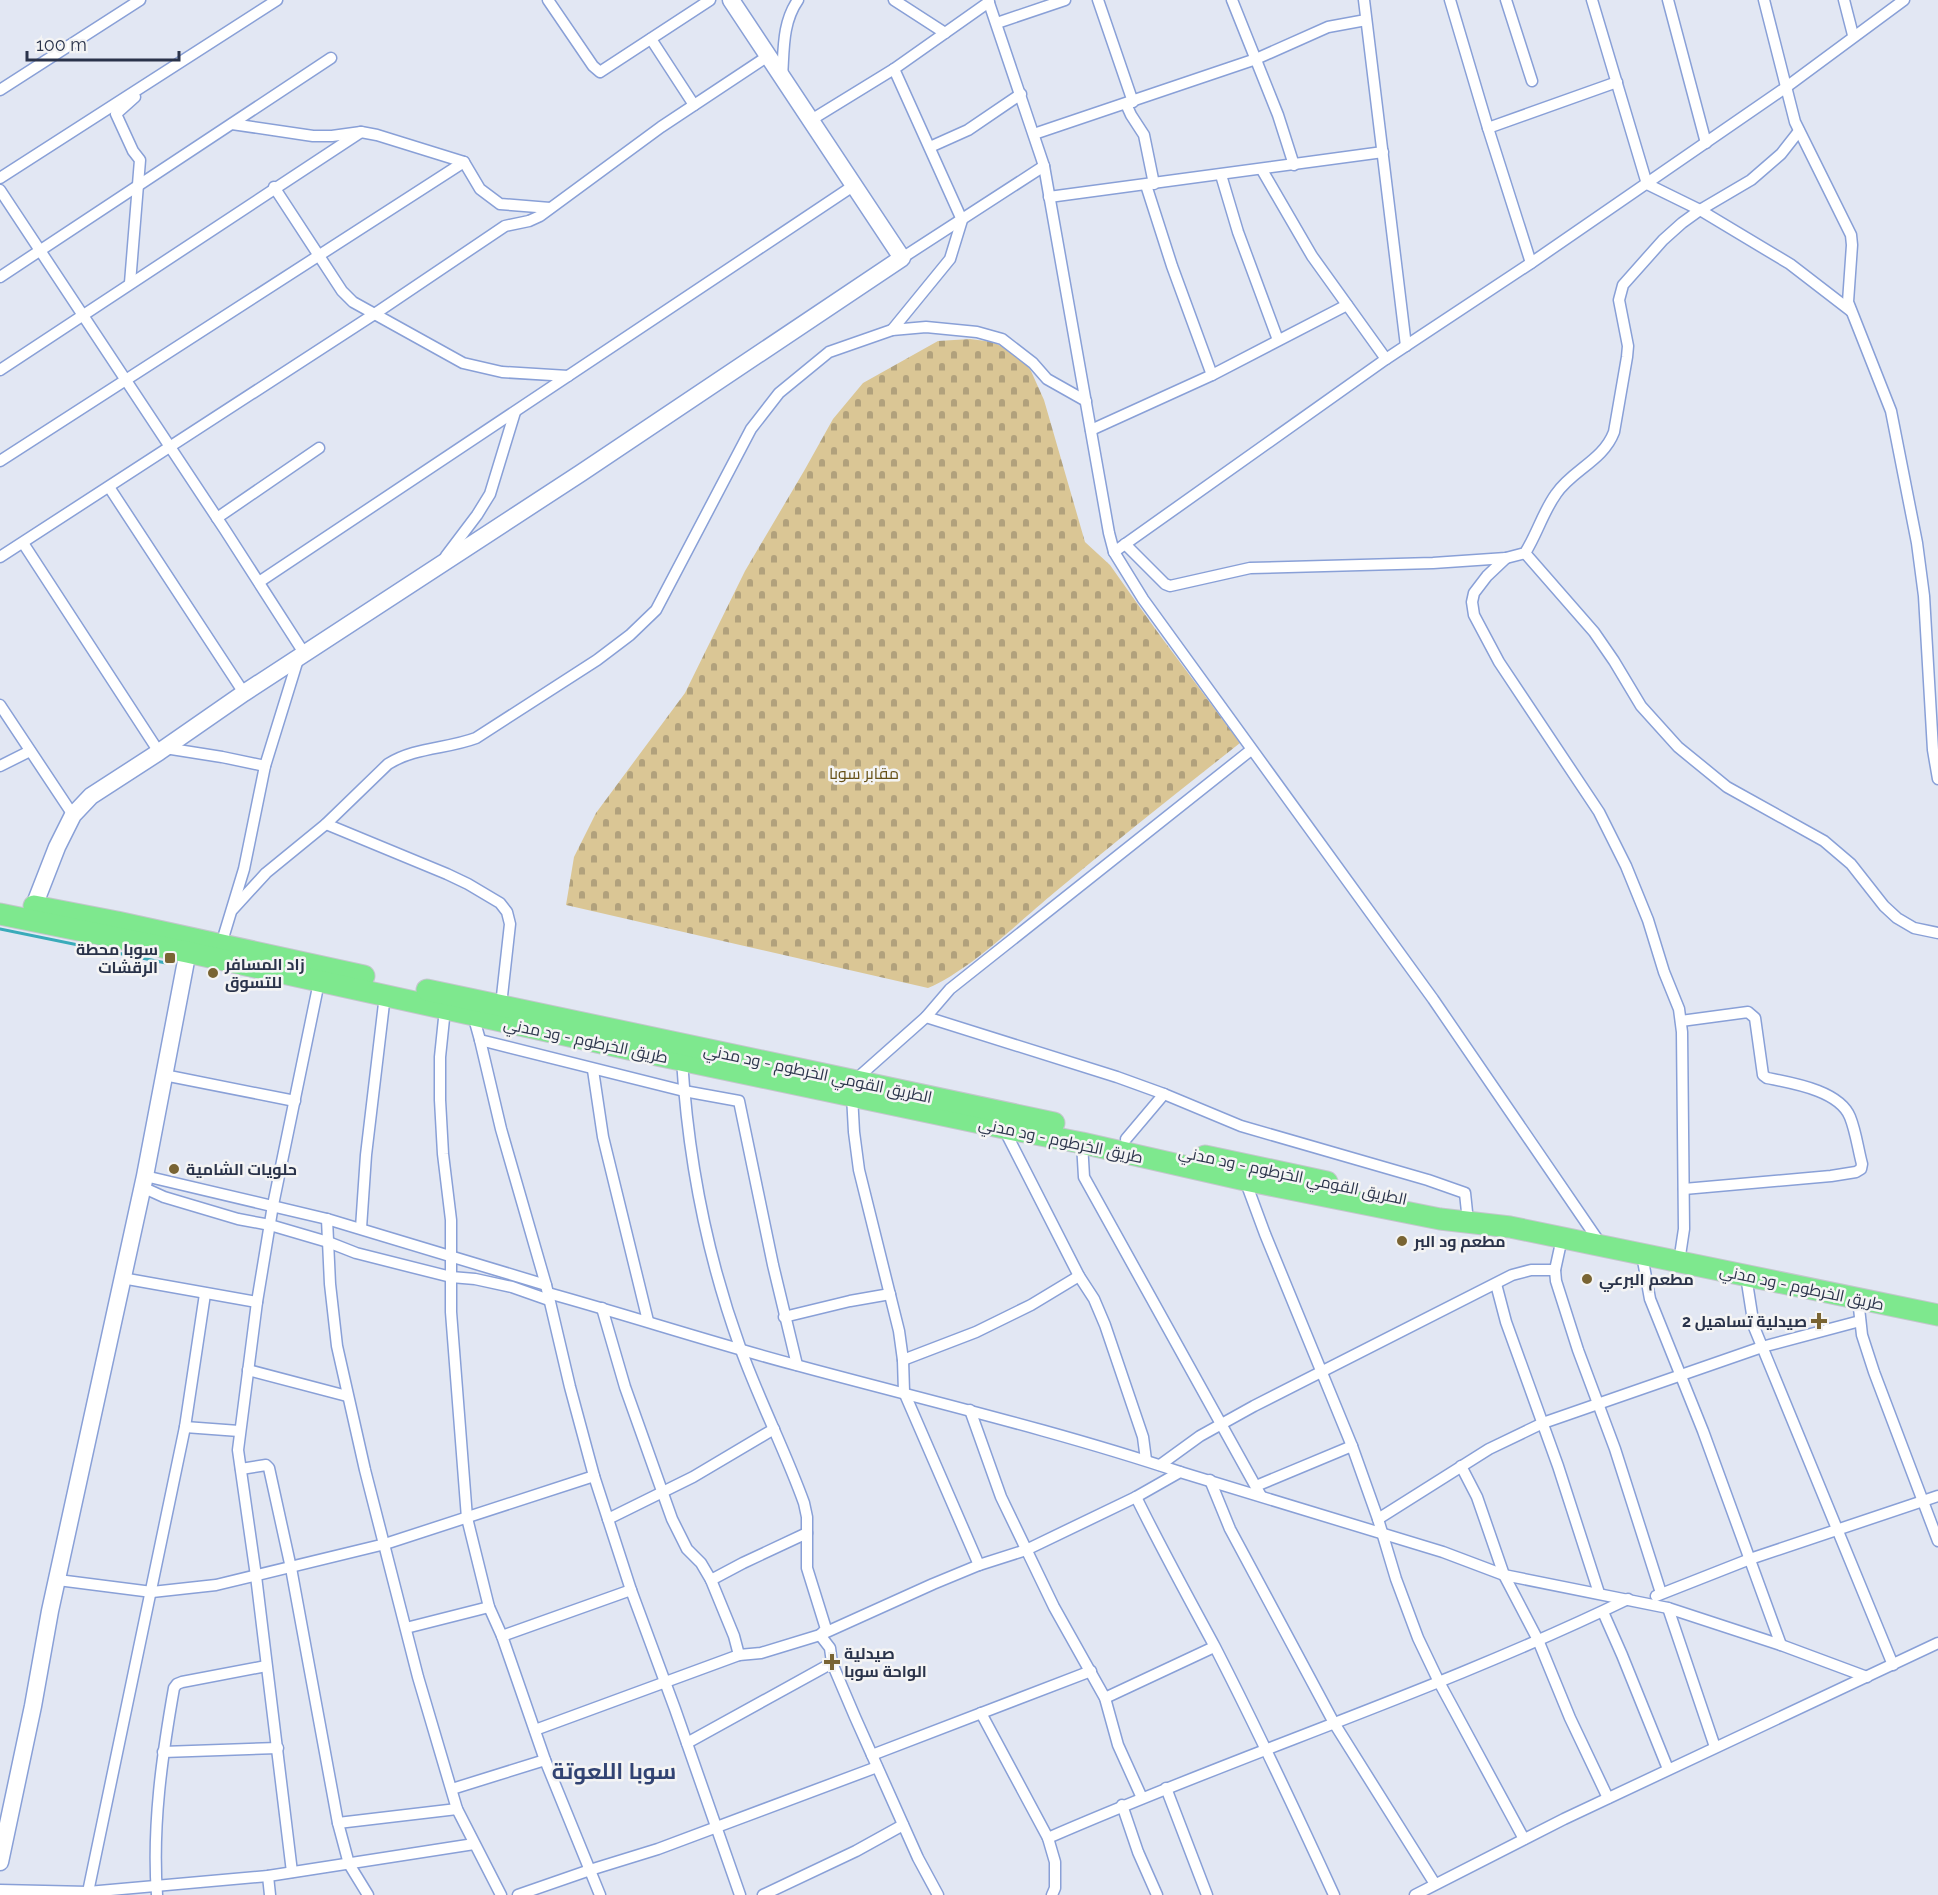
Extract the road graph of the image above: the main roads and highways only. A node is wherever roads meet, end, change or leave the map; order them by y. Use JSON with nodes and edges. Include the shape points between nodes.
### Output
{"nodes":[{"id":1,"x":0,"y":899,"type":"edge"},
{"id":2,"x":0,"y":914,"type":"edge"},
{"id":3,"x":189,"y":945,"type":"junction"},
{"id":4,"x":219,"y":952,"type":"junction"},
{"id":5,"x":854,"y":1088,"type":"junction"},
{"id":6,"x":1466,"y":1218,"type":"junction"},
{"id":7,"x":1492,"y":1224,"type":"joint"},
{"id":8,"x":1938,"y":1315,"type":"edge"}],
"edges":[{"from":1,"to":3,"type":"highway","name":"الطريق القومي الخرطوم - ود مدني"},
{"from":2,"to":3,"type":"highway","name":"الطريق القومي الخرطوم - ود مدني"},
{"from":3,"to":4,"type":"highway","name":"الطريق القومي الخرطوم - ود مدني"},
{"from":4,"to":5,"type":"highway","name":"الطريق القومي الخرطوم - ود مدني","via":[[501,1005]]},
{"from":4,"to":5,"type":"highway","name":"طريق الخرطوم - ود مدني","via":[[319,982],[473,1015],[558,1046],[682,1060]]},
{"from":5,"to":6,"type":"highway","name":"الطريق القومي الخرطوم - ود مدني","via":[[1126,1139]]},
{"from":5,"to":6,"type":"highway","name":"طريق الخرطوم - ود مدني","via":[[1004,1128],[1245,1180]]},
{"from":6,"to":7,"type":"highway","name":"الطريق القومي الخرطوم - ود مدني"},
{"from":7,"to":8,"type":"highway","name":"طريق الخرطوم - ود مدني"}]}
